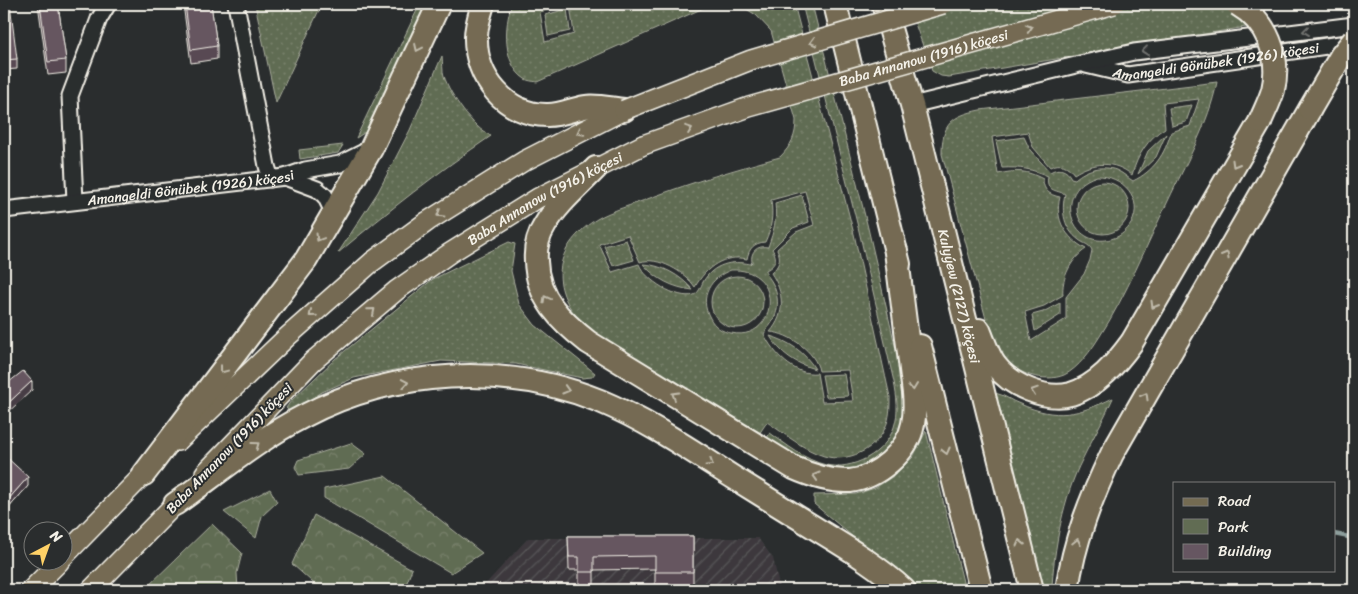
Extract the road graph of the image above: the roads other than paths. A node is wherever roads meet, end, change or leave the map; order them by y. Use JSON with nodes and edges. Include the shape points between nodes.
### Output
{"nodes":[{"id":1,"x":108,"y":4,"type":"edge"},
{"id":2,"x":236,"y":4,"type":"edge"},
{"id":3,"x":439,"y":4,"type":"edge"},
{"id":4,"x":483,"y":4,"type":"edge"},
{"id":5,"x":835,"y":4,"type":"edge"},
{"id":6,"x":883,"y":4,"type":"edge"},
{"id":7,"x":943,"y":4,"type":"edge"},
{"id":8,"x":1124,"y":4,"type":"edge"},
{"id":9,"x":1237,"y":4,"type":"edge"},
{"id":10,"x":1106,"y":6,"type":"edge"},
{"id":11,"x":1354,"y":25,"type":"edge"},
{"id":12,"x":1354,"y":41,"type":"edge"},
{"id":13,"x":1080,"y":64,"type":"junction"},
{"id":14,"x":912,"y":105,"type":"junction"},
{"id":15,"x":624,"y":110,"type":"junction"},
{"id":16,"x":371,"y":149,"type":"junction"},
{"id":17,"x":596,"y":168,"type":"junction"},
{"id":18,"x":278,"y":178,"type":"junction"},
{"id":19,"x":75,"y":201,"type":"junction"},
{"id":20,"x":4,"y":210,"type":"edge"},
{"id":21,"x":334,"y":214,"type":"junction"},
{"id":22,"x":945,"y":237,"type":"junction"},
{"id":23,"x":896,"y":251,"type":"junction"},
{"id":24,"x":144,"y":474,"type":"junction"},
{"id":25,"x":175,"y":504,"type":"junction"},
{"id":26,"x":72,"y":548,"type":"edge"},
{"id":27,"x":49,"y":572,"type":"edge"},
{"id":28,"x":31,"y":590,"type":"edge"},
{"id":29,"x":91,"y":590,"type":"edge"},
{"id":30,"x":904,"y":590,"type":"edge"},
{"id":31,"x":981,"y":590,"type":"edge"},
{"id":32,"x":1032,"y":590,"type":"edge"},
{"id":33,"x":1067,"y":590,"type":"edge"}],
"edges":[{"from":1,"to":19,"type":"street","via":[[99,19],[70,96]]},
{"from":2,"to":18,"type":"street","via":[[267,166]]},
{"from":3,"to":16,"type":"highway","one_way":true},
{"from":4,"to":15,"type":"highway","via":[[476,36],[477,52],[488,82],[510,104],[547,116],[587,107]]},
{"from":5,"to":23,"type":"highway"},
{"from":6,"to":14,"type":"highway","name":"Kulyýew (2127) köçesi"},
{"from":7,"to":15,"type":"main road","one_way":true,"bridge":true,"via":[[750,60]]},
{"from":8,"to":10,"type":"highway","bridge":true},
{"from":9,"to":22,"type":"highway","one_way":true,"bridge":true,"via":[[1257,20],[1272,48],[1276,62],[1272,92],[1260,122],[1132,342],[1102,376],[1070,394],[1048,395],[1032,391],[1004,374],[986,349]]},
{"from":17,"to":10,"type":"main road","name":"Baba Annanow (1916) köçesi","one_way":true,"bridge":true,"via":[[643,145],[750,107]]},
{"from":11,"to":13,"type":"street","name":"Amangeldi Gönübek (1926) köçesi","one_way":true,"via":[[1134,52]]},
{"from":12,"to":13,"type":"street","name":"Amangeldi Gönübek (1926) köçesi","via":[[1128,74]]},
{"from":33,"to":12,"type":"highway","one_way":true,"bridge":true,"via":[[1079,533],[1112,454],[1341,56]]},
{"from":13,"to":14,"type":"street","name":"Amangeldi Gönübek (1926) köçesi"},
{"from":14,"to":22,"type":"highway","name":"Kulyýew (2127) köçesi"},
{"from":15,"to":24,"type":"main road","one_way":true,"via":[[524,161],[428,221],[372,262],[287,337]]},
{"from":16,"to":18,"type":"street","name":"Amangeldi Gönübek (1926) köçesi","via":[[340,164]]},
{"from":16,"to":21,"type":"highway"},
{"from":23,"to":17,"type":"highway","one_way":true,"via":[[914,393],[911,433],[889,462],[871,475],[848,481],[811,475],[794,468],[588,342],[550,306],[538,278],[538,238],[554,212]]},
{"from":25,"to":17,"type":"main road","name":"Baba Annanow (1916) köçesi","one_way":true,"via":[[313,361],[397,290],[538,198]]},
{"from":18,"to":19,"type":"street","name":"Amangeldi Gönübek (1926) köçesi"},
{"from":18,"to":21,"type":"street","via":[[318,190]]},
{"from":19,"to":20,"type":"street","name":"Amangeldi Gönübek (1926) köçesi"},
{"from":21,"to":24,"type":"highway","one_way":true,"via":[[306,260]]},
{"from":32,"to":22,"type":"highway","name":"Kulyýew (2127) köçesi","one_way":true},
{"from":23,"to":31,"type":"highway","one_way":true},
{"from":24,"to":26,"type":"main road"},
{"from":25,"to":29,"type":"main road","name":"Baba Annanow (1916) köçesi"},
{"from":25,"to":30,"type":"highway","one_way":true,"via":[[263,440],[304,415],[347,397],[410,382],[468,376],[499,378],[563,389],[600,402],[658,430],[871,564]]},
{"from":27,"to":28,"type":"main road"}]}
